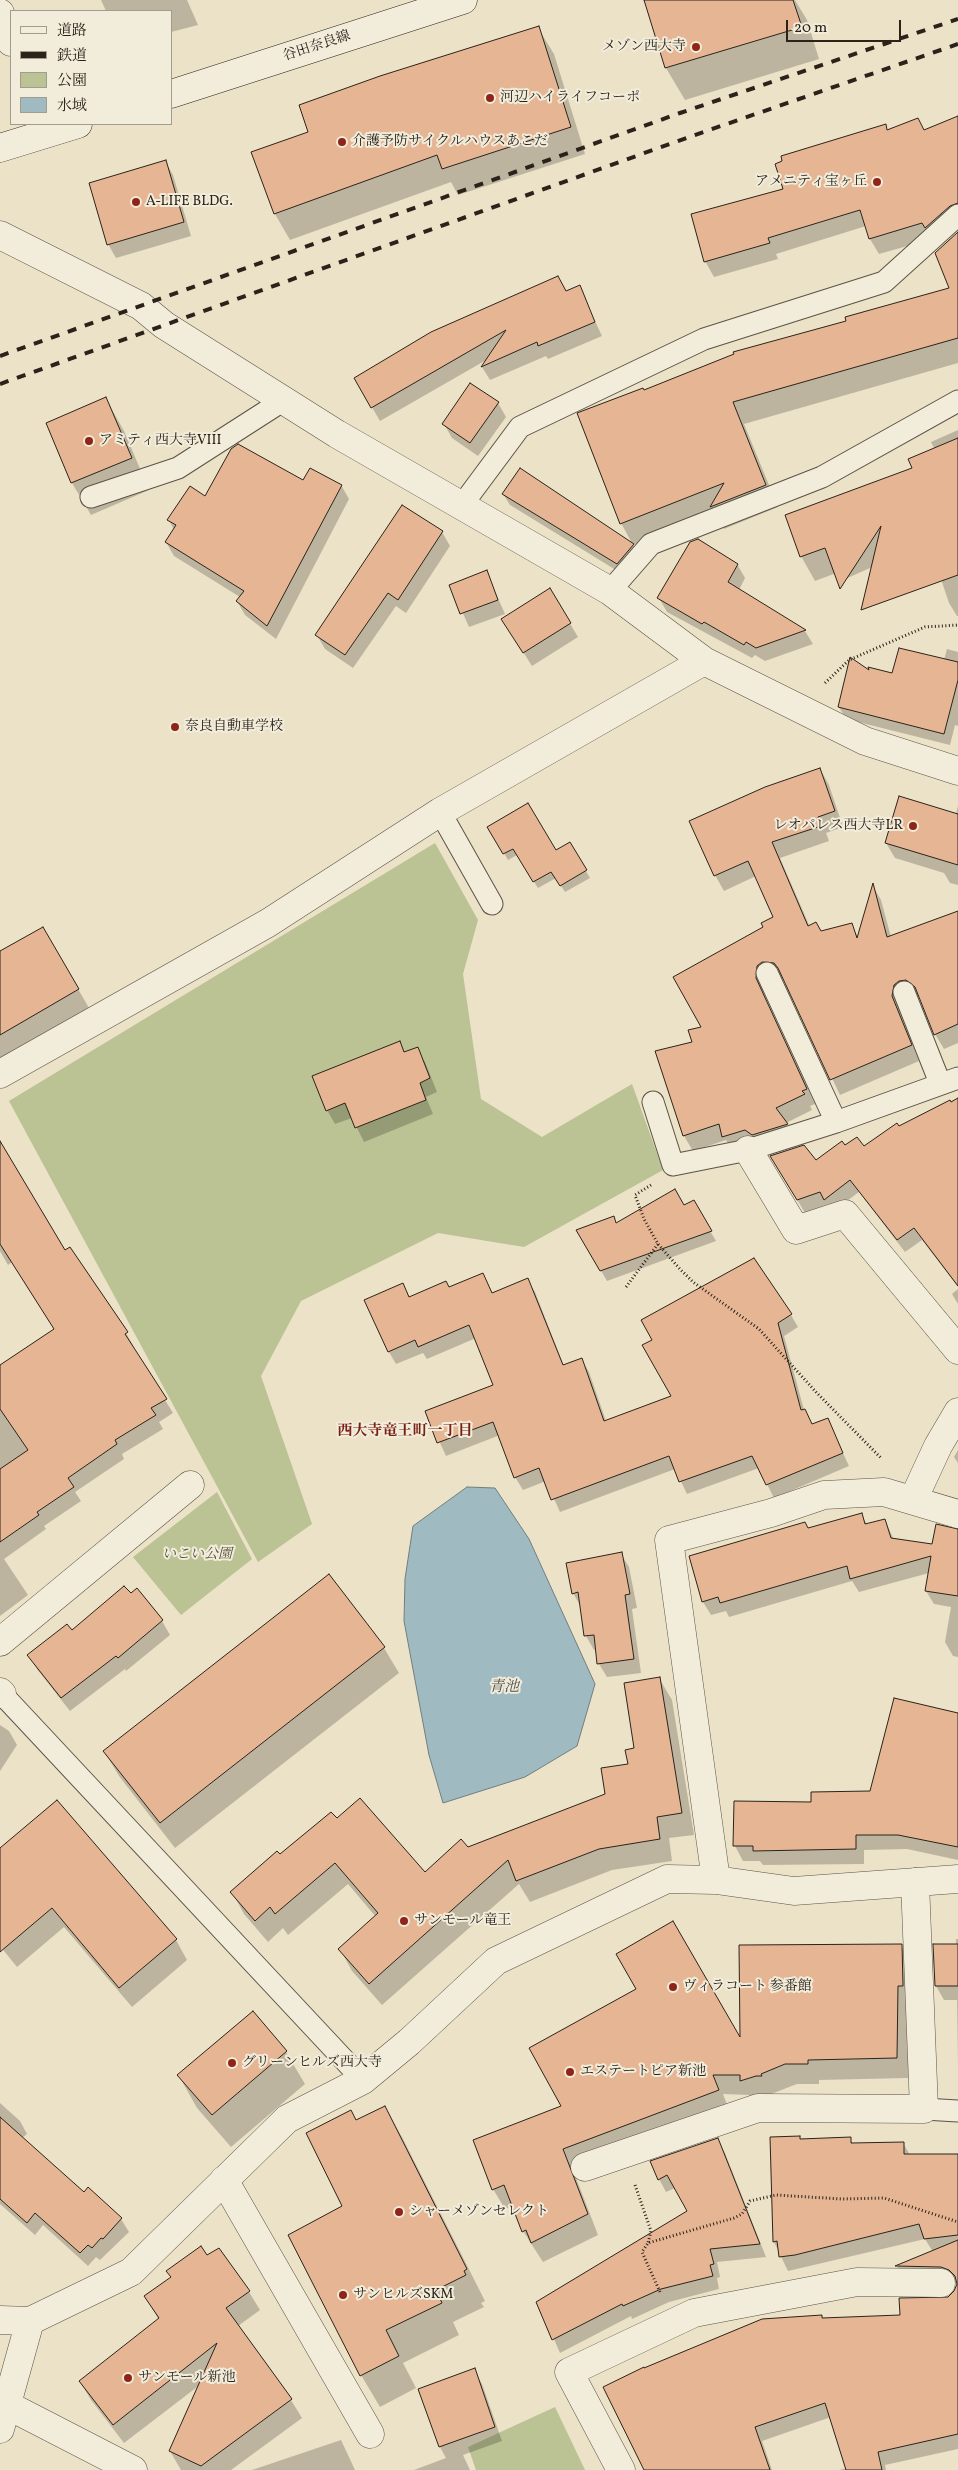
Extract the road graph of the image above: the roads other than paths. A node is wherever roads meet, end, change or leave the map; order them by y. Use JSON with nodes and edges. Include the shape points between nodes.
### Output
{"nodes":[{"id":1,"x":463,"y":0,"type":"edge"},
{"id":2,"x":0,"y":13,"type":"edge"},
{"id":3,"x":10,"y":39,"type":"edge"},
{"id":4,"x":172,"y":94,"type":"edge"},
{"id":5,"x":71,"y":125,"type":"edge"},
{"id":6,"x":45,"y":129,"type":"edge"},
{"id":7,"x":0,"y":148,"type":"edge"},
{"id":8,"x":958,"y":215,"type":"edge"},
{"id":9,"x":0,"y":235,"type":"edge"},
{"id":10,"x":284,"y":400,"type":"junction"},
{"id":11,"x":958,"y":401,"type":"edge"},
{"id":12,"x":91,"y":497,"type":"dead end"},
{"id":13,"x":462,"y":505,"type":"junction"},
{"id":14,"x":610,"y":591,"type":"junction"},
{"id":15,"x":704,"y":661,"type":"junction"},
{"id":16,"x":958,"y":771,"type":"edge"},
{"id":17,"x":440,"y":812,"type":"junction"},
{"id":18,"x":492,"y":904,"type":"dead end"},
{"id":19,"x":767,"y":973,"type":"dead end"},
{"id":20,"x":904,"y":992,"type":"dead end"},
{"id":21,"x":0,"y":1074,"type":"edge"},
{"id":22,"x":949,"y":1081,"type":"edge"},
{"id":23,"x":653,"y":1102,"type":"dead end"},
{"id":24,"x":836,"y":1122,"type":"junction"},
{"id":25,"x":748,"y":1150,"type":"junction"},
{"id":26,"x":958,"y":1350,"type":"edge"},
{"id":27,"x":958,"y":1412,"type":"edge"},
{"id":28,"x":190,"y":1485,"type":"dead end"},
{"id":29,"x":913,"y":1500,"type":"junction"},
{"id":30,"x":958,"y":1514,"type":"edge"},
{"id":31,"x":0,"y":1642,"type":"edge"},
{"id":32,"x":1,"y":1693,"type":"edge"},
{"id":33,"x":958,"y":1879,"type":"edge"},
{"id":34,"x":716,"y":1880,"type":"junction"},
{"id":35,"x":916,"y":1882,"type":"junction"},
{"id":36,"x":363,"y":2080,"type":"junction"},
{"id":37,"x":924,"y":2109,"type":"junction"},
{"id":38,"x":958,"y":2111,"type":"edge"},
{"id":39,"x":585,"y":2167,"type":"dead end"},
{"id":40,"x":224,"y":2180,"type":"junction"},
{"id":41,"x":941,"y":2283,"type":"dead end"},
{"id":42,"x":0,"y":2320,"type":"edge"},
{"id":43,"x":30,"y":2321,"type":"junction"},
{"id":44,"x":3,"y":2417,"type":"edge"},
{"id":45,"x":370,"y":2434,"type":"dead end"},
{"id":46,"x":133,"y":2470,"type":"edge"},
{"id":47,"x":620,"y":2470,"type":"edge"}],
"edges":[{"from":1,"to":4,"type":"street","name":"谷田奈良線"},
{"from":2,"to":3,"type":"street"},
{"from":5,"to":6,"type":"street"},
{"from":6,"to":7,"type":"street"},
{"from":8,"to":13,"type":"lane","via":[[884,282],[704,339],[520,427]]},
{"from":9,"to":10,"type":"street","via":[[141,306],[164,325]]},
{"from":10,"to":12,"type":"lane","via":[[178,468]]},
{"from":10,"to":13,"type":"street"},
{"from":11,"to":14,"type":"lane","via":[[822,477],[651,544]]},
{"from":13,"to":14,"type":"street"},
{"from":14,"to":15,"type":"street"},
{"from":15,"to":16,"type":"street","via":[[865,741]]},
{"from":15,"to":17,"type":"street"},
{"from":17,"to":18,"type":"lane"},
{"from":17,"to":21,"type":"street","via":[[268,923]]},
{"from":19,"to":24,"type":"lane"},
{"from":20,"to":22,"type":"lane"},
{"from":22,"to":24,"type":"lane"},
{"from":23,"to":25,"type":"lane","via":[[673,1165]]},
{"from":24,"to":25,"type":"lane"},
{"from":25,"to":26,"type":"street","via":[[796,1230],[845,1214]]},
{"from":27,"to":29,"type":"street"},
{"from":28,"to":31,"type":"street"},
{"from":29,"to":30,"type":"street"},
{"from":29,"to":34,"type":"street","via":[[884,1492],[824,1495],[771,1513],[668,1540]]},
{"from":32,"to":36,"type":"lane"},
{"from":33,"to":35,"type":"street"},
{"from":34,"to":35,"type":"street","via":[[794,1891]]},
{"from":34,"to":36,"type":"street","via":[[667,1879],[496,1961]]},
{"from":35,"to":37,"type":"street"},
{"from":36,"to":40,"type":"street","via":[[287,2119]]},
{"from":37,"to":38,"type":"lane"},
{"from":37,"to":39,"type":"street","via":[[758,2108]]},
{"from":40,"to":43,"type":"street","via":[[132,2272]]},
{"from":40,"to":45,"type":"street"},
{"from":41,"to":47,"type":"street","via":[[857,2282],[694,2313],[569,2372]]},
{"from":42,"to":43,"type":"street"},
{"from":43,"to":44,"type":"street"},
{"from":44,"to":46,"type":"street"}]}
